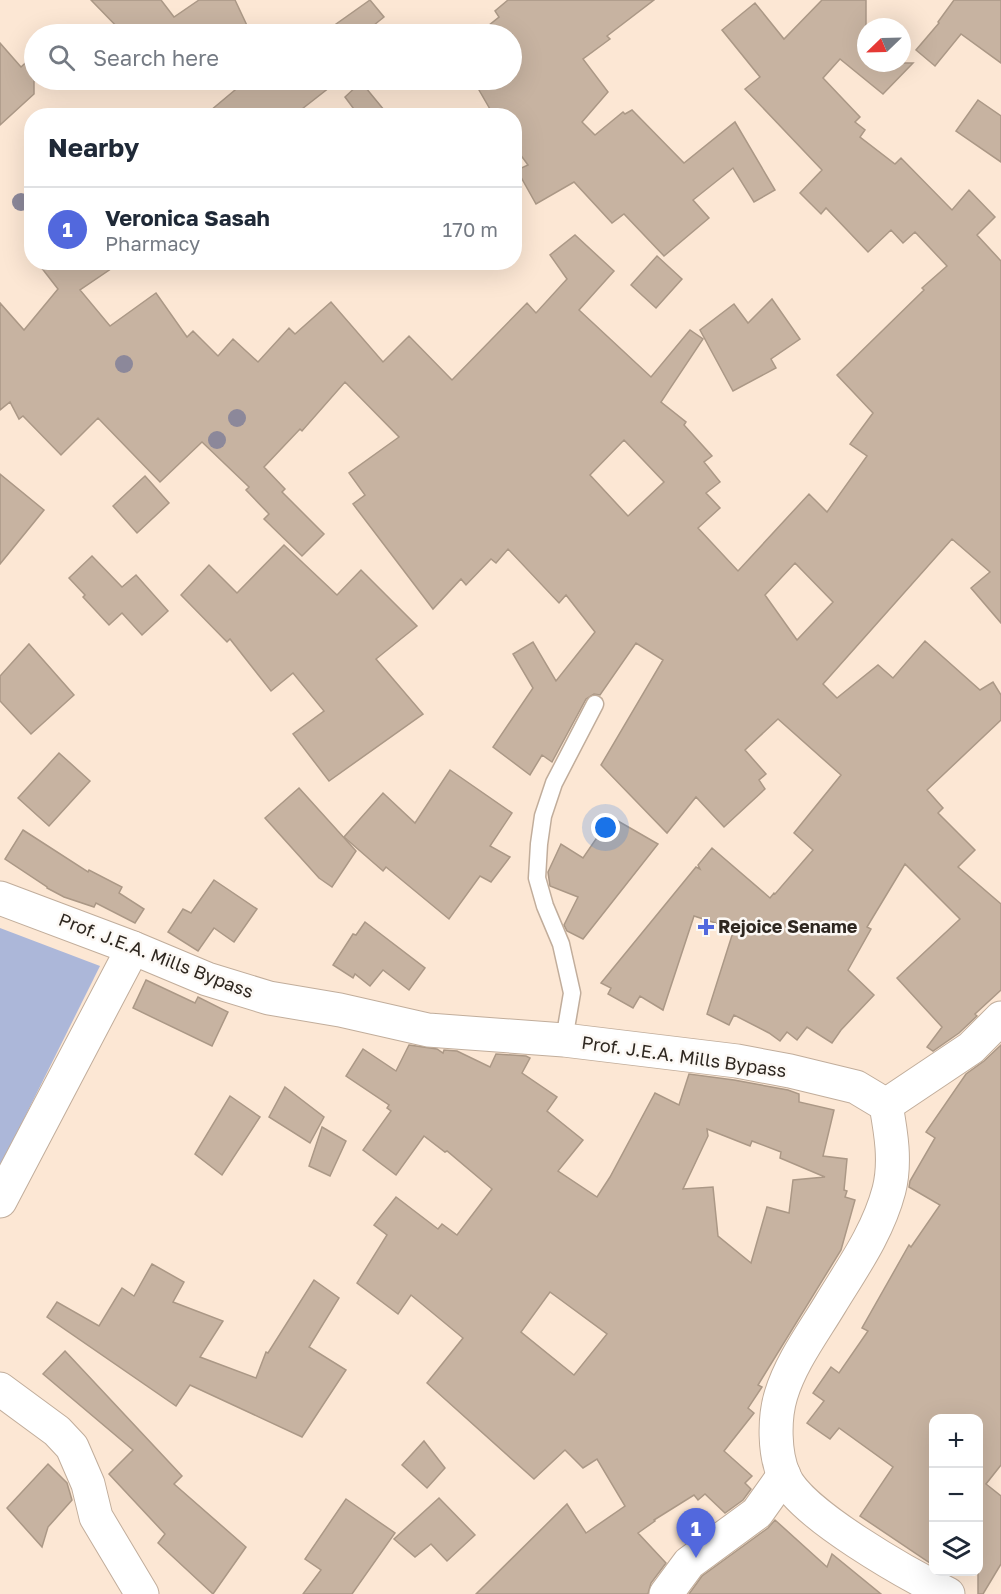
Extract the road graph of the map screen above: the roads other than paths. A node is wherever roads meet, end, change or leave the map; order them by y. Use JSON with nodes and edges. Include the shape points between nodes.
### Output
{"nodes":[{"id":1,"x":595,"y":704,"type":"dead end"},
{"id":2,"x":0,"y":898,"type":"edge"},
{"id":3,"x":133,"y":948,"type":"junction"},
{"id":4,"x":1001,"y":1018,"type":"edge"},
{"id":5,"x":564,"y":1040,"type":"junction"},
{"id":6,"x":886,"y":1105,"type":"junction"},
{"id":7,"x":0,"y":1201,"type":"edge"},
{"id":8,"x":0,"y":1389,"type":"edge"},
{"id":9,"x":783,"y":1475,"type":"junction"},
{"id":10,"x":142,"y":1594,"type":"edge"},
{"id":11,"x":666,"y":1594,"type":"edge"},
{"id":12,"x":948,"y":1594,"type":"edge"}],
"edges":[{"from":1,"to":5,"type":"lane","via":[[554,783],[539,844],[537,878],[561,944],[572,993]]},
{"from":2,"to":3,"type":"street","name":"Prof. J.E.A. Mills Bypass"},
{"from":3,"to":5,"type":"street","name":"Prof. J.E.A. Mills Bypass","via":[[207,979],[269,998],[428,1030]]},
{"from":3,"to":7,"type":"street"},
{"from":4,"to":6,"type":"street","via":[[971,1048]]},
{"from":5,"to":6,"type":"street","name":"Prof. J.E.A. Mills Bypass","via":[[790,1071],[856,1087]]},
{"from":6,"to":9,"type":"street","via":[[893,1146],[889,1189],[873,1233],[795,1363],[781,1396],[777,1420]]},
{"from":8,"to":10,"type":"street","via":[[57,1431],[72,1447],[88,1484],[96,1517]]},
{"from":9,"to":11,"type":"street","via":[[757,1513],[689,1563]]},
{"from":9,"to":12,"type":"street","via":[[803,1502],[828,1521],[914,1578]]}]}
